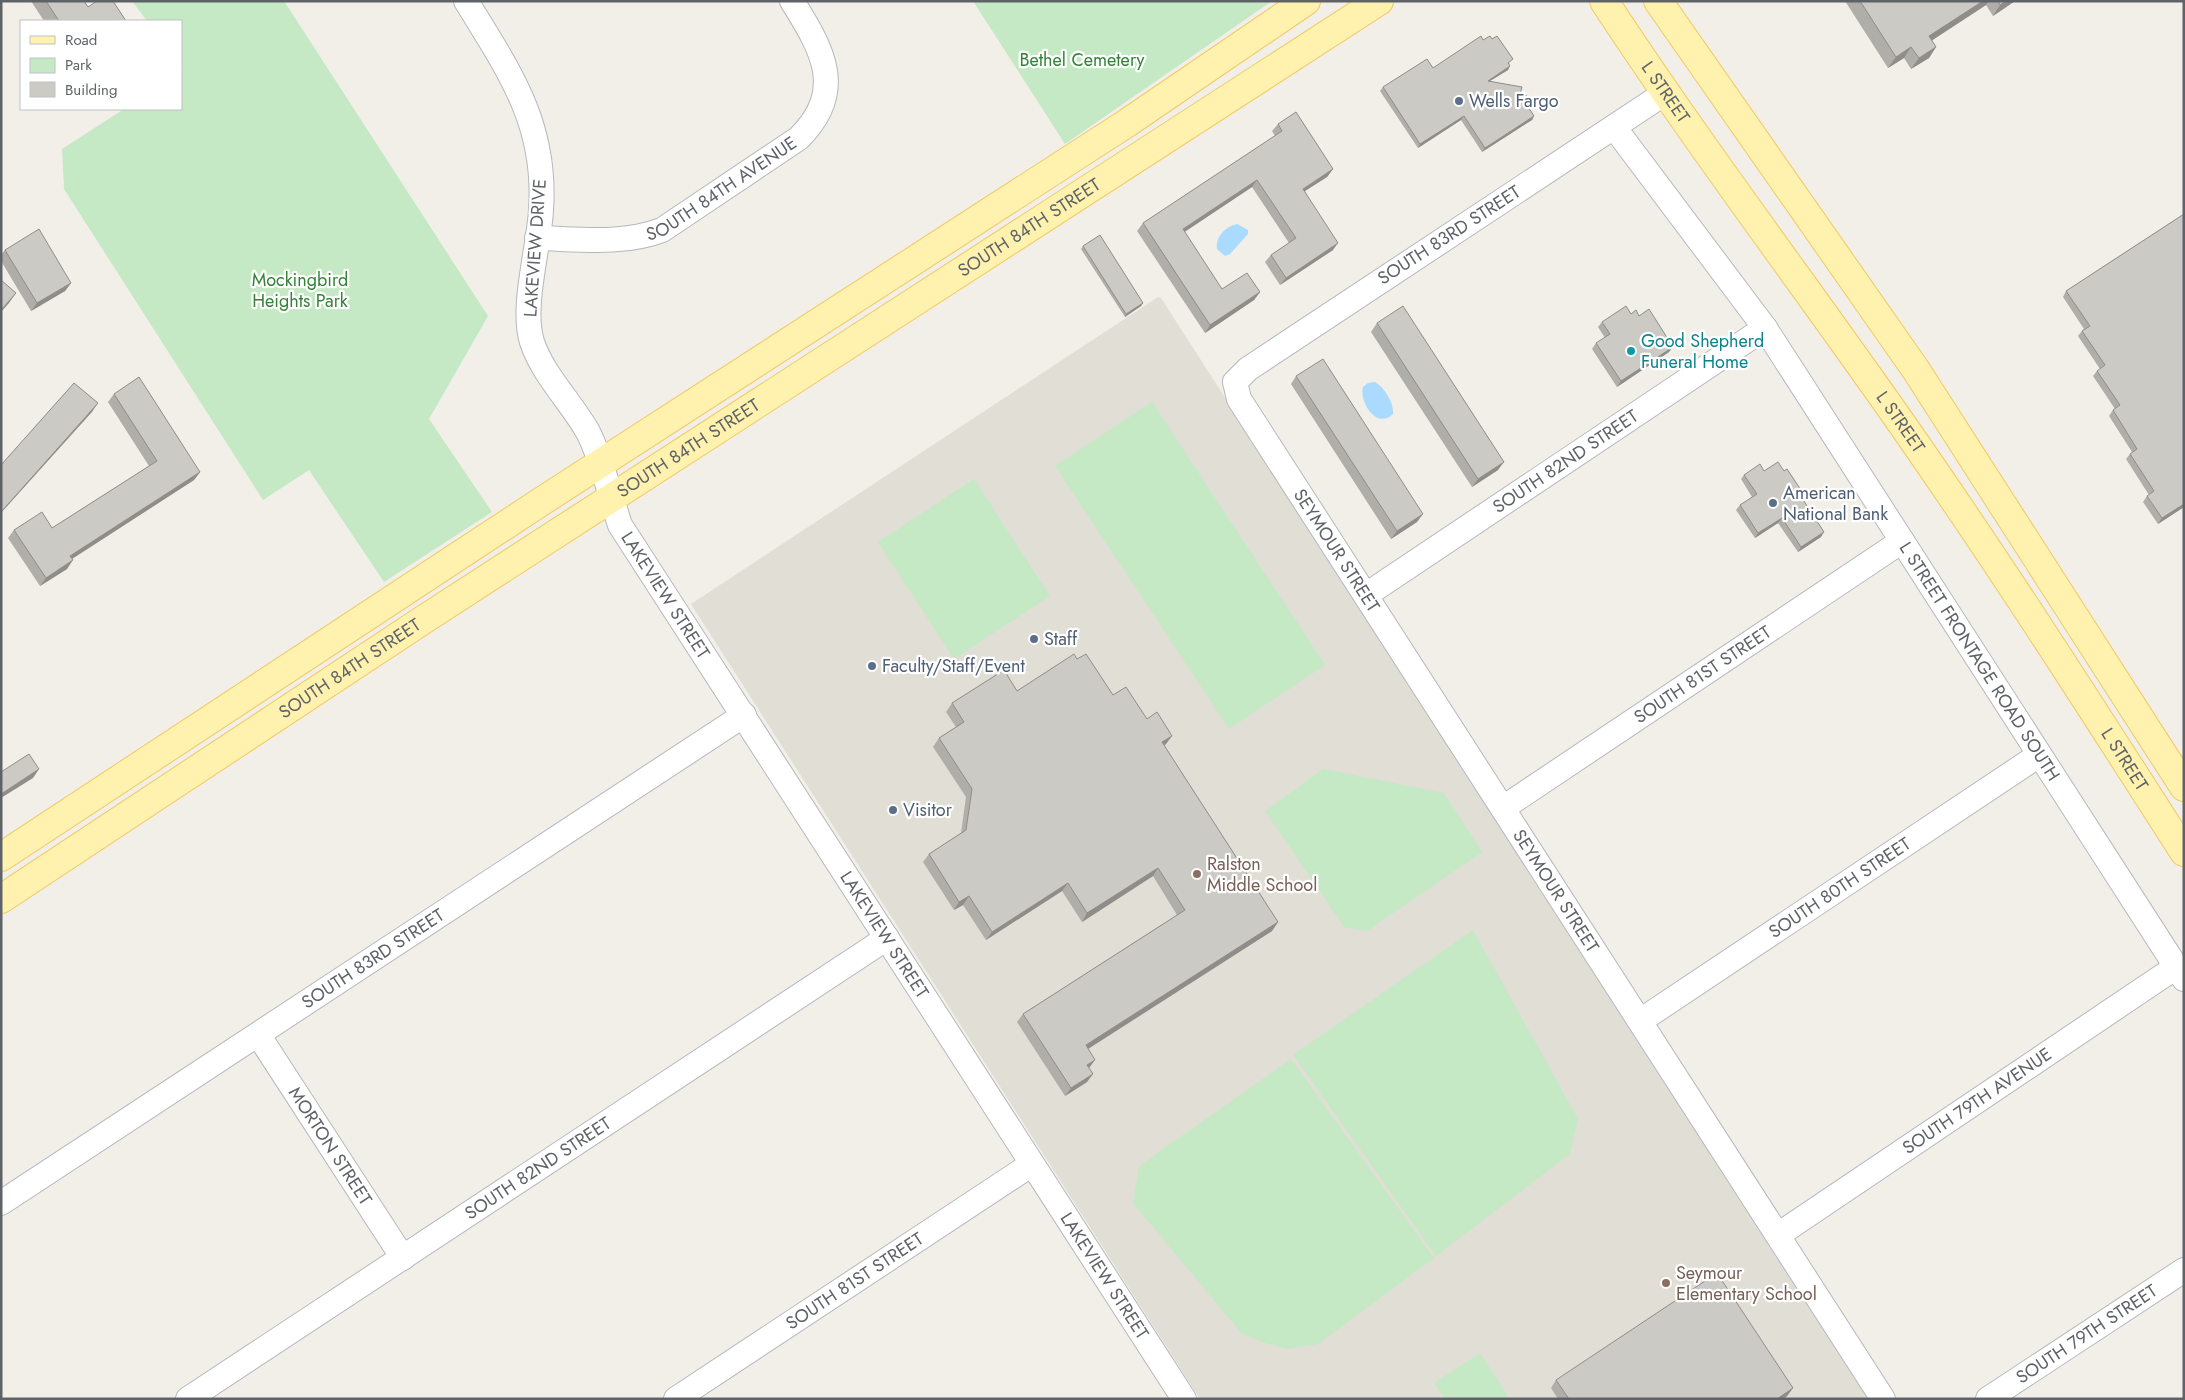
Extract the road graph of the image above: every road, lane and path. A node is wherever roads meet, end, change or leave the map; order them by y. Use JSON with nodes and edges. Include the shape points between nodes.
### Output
{"nodes":[{"id":1,"x":466,"y":1,"type":"edge"},
{"id":2,"x":792,"y":1,"type":"edge"},
{"id":3,"x":1306,"y":1,"type":"edge"},
{"id":4,"x":1379,"y":1,"type":"edge"},
{"id":5,"x":1604,"y":1,"type":"edge"},
{"id":6,"x":1658,"y":1,"type":"edge"},
{"id":7,"x":1665,"y":92,"type":"junction"},
{"id":8,"x":1614,"y":127,"type":"junction"},
{"id":9,"x":538,"y":238,"type":"junction"},
{"id":10,"x":1765,"y":328,"type":"junction"},
{"id":11,"x":1235,"y":382,"type":"joint"},
{"id":12,"x":600,"y":465,"type":"junction"},
{"id":13,"x":612,"y":498,"type":"junction"},
{"id":14,"x":1902,"y":541,"type":"junction"},
{"id":15,"x":1366,"y":595,"type":"junction"},
{"id":16,"x":744,"y":715,"type":"junction"},
{"id":17,"x":2039,"y":755,"type":"junction"},
{"id":18,"x":2184,"y":787,"type":"edge"},
{"id":19,"x":1502,"y":808,"type":"junction"},
{"id":20,"x":2184,"y":852,"type":"edge"},
{"id":21,"x":1,"y":857,"type":"edge"},
{"id":22,"x":1,"y":898,"type":"edge"},
{"id":23,"x":887,"y":938,"type":"junction"},
{"id":24,"x":2180,"y":973,"type":"edge"},
{"id":25,"x":1640,"y":1021,"type":"junction"},
{"id":26,"x":259,"y":1036,"type":"junction"},
{"id":27,"x":1032,"y":1164,"type":"junction"},
{"id":28,"x":1,"y":1203,"type":"edge"},
{"id":29,"x":1778,"y":1235,"type":"junction"},
{"id":30,"x":402,"y":1258,"type":"junction"},
{"id":31,"x":2184,"y":1270,"type":"edge"},
{"id":32,"x":1174,"y":1395,"type":"edge"},
{"id":33,"x":188,"y":1399,"type":"edge"},
{"id":34,"x":676,"y":1399,"type":"edge"},
{"id":35,"x":1884,"y":1399,"type":"edge"},
{"id":36,"x":1988,"y":1399,"type":"edge"}],
"edges":[{"from":1,"to":9,"type":"street","name":"LAKEVIEW DRIVE","via":[[521,93],[533,126],[540,159]]},
{"from":2,"to":9,"type":"street","name":"SOUTH 84TH AVENUE","via":[[818,44],[825,65],[824,97],[818,114],[799,138],[662,230],[621,239]]},
{"from":3,"to":12,"type":"main road","name":"SOUTH 84TH STREET","via":[[1118,129]]},
{"from":4,"to":13,"type":"main road","name":"SOUTH 84TH STREET"},
{"from":5,"to":7,"type":"main road","name":"L STREET"},
{"from":6,"to":18,"type":"main road","name":"L STREET","via":[[1916,370]]},
{"from":7,"to":8,"type":"street","name":"SOUTH 83RD STREET"},
{"from":7,"to":20,"type":"main road","name":"L STREET","via":[[1844,340],[1954,500]]},
{"from":8,"to":10,"type":"street","name":"L STREET FRONTAGE ROAD SOUTH"},
{"from":8,"to":11,"type":"street","name":"SOUTH 83RD STREET","via":[[1368,288],[1248,369]]},
{"from":9,"to":12,"type":"street","name":"LAKEVIEW DRIVE","via":[[529,309],[532,342],[588,433]]},
{"from":10,"to":14,"type":"street","name":"L STREET FRONTAGE ROAD SOUTH"},
{"from":10,"to":15,"type":"street","name":"SOUTH 82ND STREET"},
{"from":11,"to":15,"type":"street","name":"SEYMOUR STREET","via":[[1239,399]]},
{"from":12,"to":13,"type":"street","name":"LAKEVIEW STREET"},
{"from":12,"to":21,"type":"main road","name":"SOUTH 84TH STREET"},
{"from":13,"to":16,"type":"street","name":"LAKEVIEW STREET","via":[[620,525]]},
{"from":13,"to":22,"type":"main road","name":"SOUTH 84TH STREET"},
{"from":14,"to":17,"type":"street","name":"L STREET FRONTAGE ROAD SOUTH"},
{"from":14,"to":19,"type":"street","name":"SOUTH 81ST STREET"},
{"from":15,"to":19,"type":"street","name":"SEYMOUR STREET"},
{"from":16,"to":23,"type":"street","name":"LAKEVIEW STREET"},
{"from":16,"to":26,"type":"street","name":"SOUTH 83RD STREET"},
{"from":17,"to":24,"type":"street","name":"L STREET FRONTAGE ROAD SOUTH"},
{"from":17,"to":25,"type":"street","name":"SOUTH 80TH STREET"},
{"from":19,"to":25,"type":"street","name":"SEYMOUR STREET"},
{"from":23,"to":27,"type":"street","name":"LAKEVIEW STREET"},
{"from":23,"to":30,"type":"street","name":"SOUTH 82ND STREET"},
{"from":24,"to":29,"type":"street","name":"SOUTH 79TH AVENUE"},
{"from":25,"to":29,"type":"street","name":"SEYMOUR STREET"},
{"from":26,"to":28,"type":"street","name":"SOUTH 83RD STREET"},
{"from":26,"to":30,"type":"street","name":"MORTON STREET"},
{"from":27,"to":32,"type":"street","name":"LAKEVIEW STREET"},
{"from":27,"to":34,"type":"street","name":"SOUTH 81ST STREET"},
{"from":29,"to":35,"type":"street","name":"SEYMOUR STREET"},
{"from":30,"to":33,"type":"street","name":"SOUTH 82ND STREET"},
{"from":31,"to":36,"type":"street","name":"SOUTH 79TH STREET"}]}
